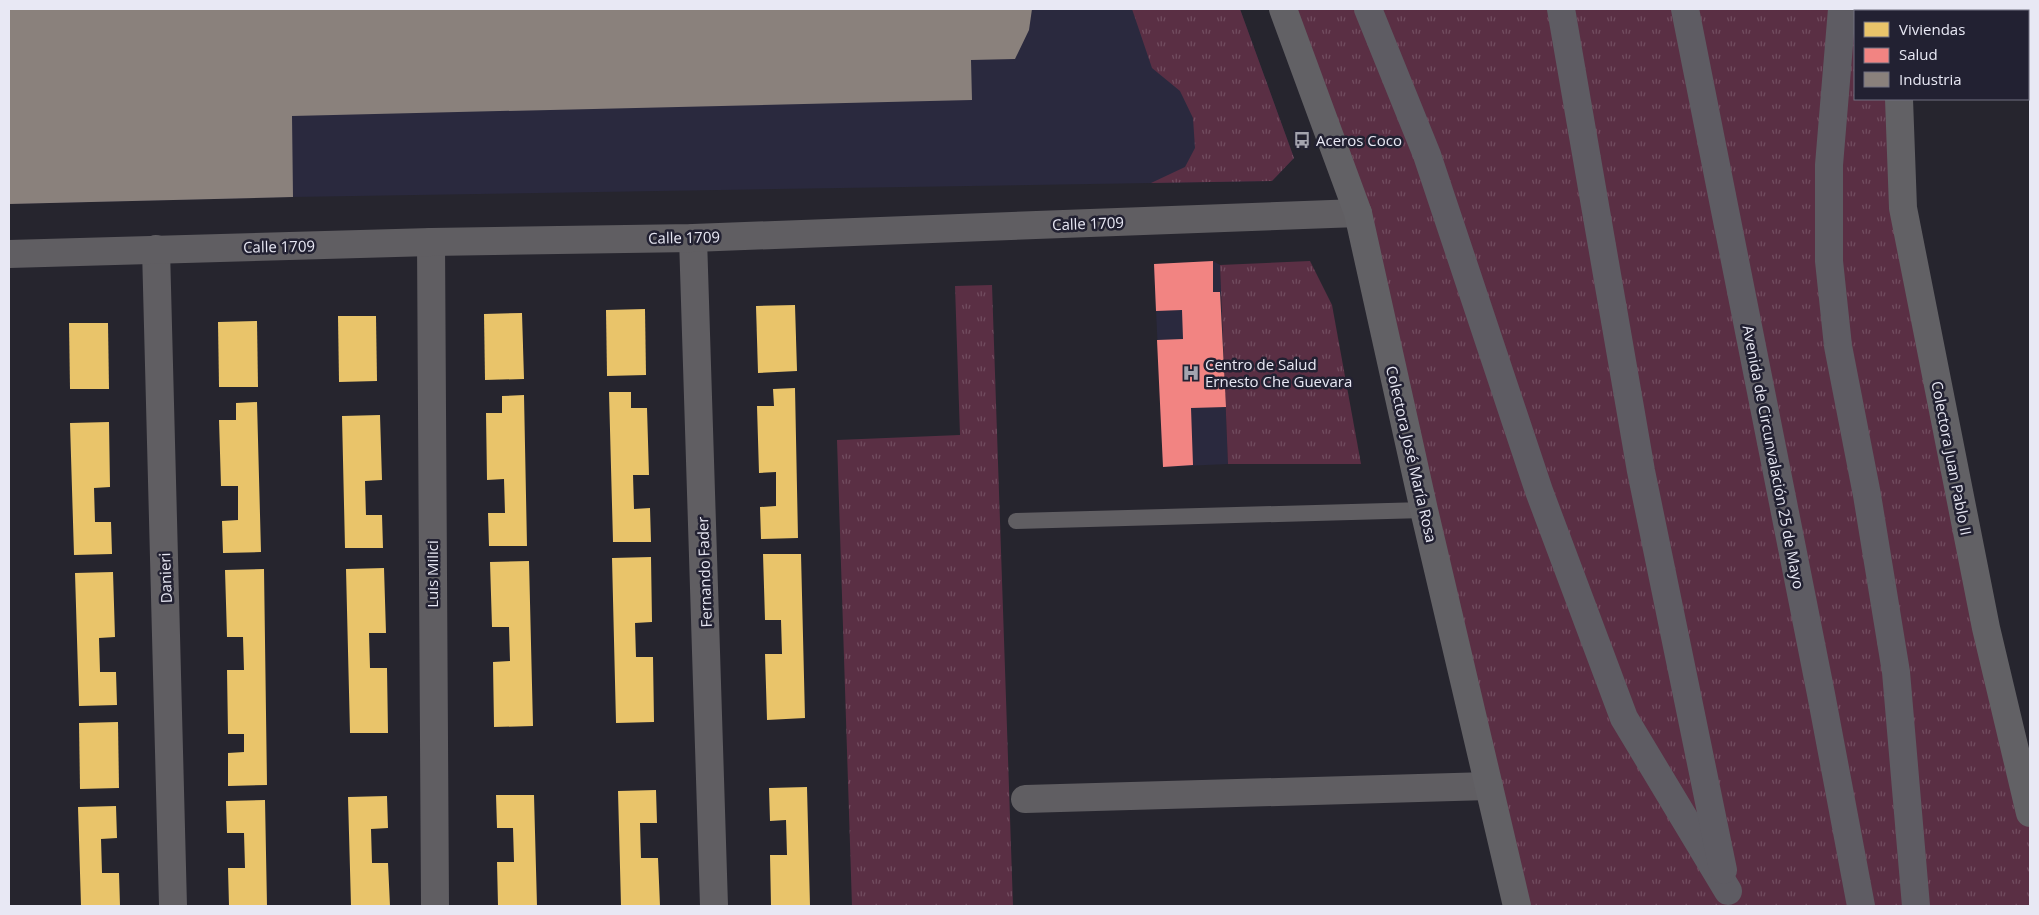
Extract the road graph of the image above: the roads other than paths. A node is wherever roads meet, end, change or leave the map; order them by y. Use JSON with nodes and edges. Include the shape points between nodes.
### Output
{"nodes":[{"id":1,"x":1284,"y":9,"type":"edge"},
{"id":2,"x":1368,"y":9,"type":"edge"},
{"id":3,"x":1561,"y":9,"type":"edge"},
{"id":4,"x":1685,"y":9,"type":"edge"},
{"id":5,"x":1842,"y":9,"type":"edge"},
{"id":6,"x":1899,"y":100,"type":"edge"},
{"id":7,"x":1358,"y":213,"type":"junction"},
{"id":8,"x":693,"y":238,"type":"junction"},
{"id":9,"x":431,"y":242,"type":"junction"},
{"id":10,"x":156,"y":249,"type":"junction"},
{"id":11,"x":9,"y":254,"type":"edge"},
{"id":12,"x":1424,"y":510,"type":"junction"},
{"id":13,"x":1016,"y":521,"type":"dead end"},
{"id":14,"x":1489,"y":786,"type":"junction"},
{"id":15,"x":1025,"y":799,"type":"dead end"},
{"id":16,"x":2030,"y":813,"type":"edge"},
{"id":17,"x":1730,"y":899,"type":"edge"},
{"id":18,"x":173,"y":906,"type":"edge"},
{"id":19,"x":434,"y":906,"type":"edge"},
{"id":20,"x":714,"y":906,"type":"edge"},
{"id":21,"x":1517,"y":906,"type":"edge"},
{"id":22,"x":1861,"y":906,"type":"edge"},
{"id":23,"x":1916,"y":906,"type":"edge"}],
"edges":[{"from":1,"to":7,"type":"main road","name":"Colectora José María Rosa"},
{"from":2,"to":17,"type":"highway","via":[[1427,155],[1539,491],[1624,718]]},
{"from":3,"to":17,"type":"highway","via":[[1641,472]]},
{"from":4,"to":22,"type":"highway","name":"Avenida de Circunvalación 25 de Mayo"},
{"from":5,"to":23,"type":"highway","via":[[1829,165],[1829,261],[1838,346],[1896,672]]},
{"from":6,"to":16,"type":"main road","name":"Colectora Juan Pablo II","via":[[1903,208],[1986,628]]},
{"from":7,"to":8,"type":"street","name":"Calle 1709"},
{"from":7,"to":12,"type":"main road","name":"Colectora José María Rosa"},
{"from":8,"to":9,"type":"street","name":"Calle 1709"},
{"from":8,"to":20,"type":"street","name":"Fernando Fader"},
{"from":9,"to":10,"type":"street","name":"Calle 1709"},
{"from":9,"to":19,"type":"street","name":"Luis Milici"},
{"from":10,"to":11,"type":"street","name":"Calle 1709"},
{"from":10,"to":18,"type":"street","name":"Danieri"},
{"from":12,"to":13,"type":"lane"},
{"from":12,"to":14,"type":"main road","name":"Colectora José María Rosa"},
{"from":14,"to":15,"type":"street"},
{"from":14,"to":21,"type":"main road","name":"Colectora José María Rosa"}]}
